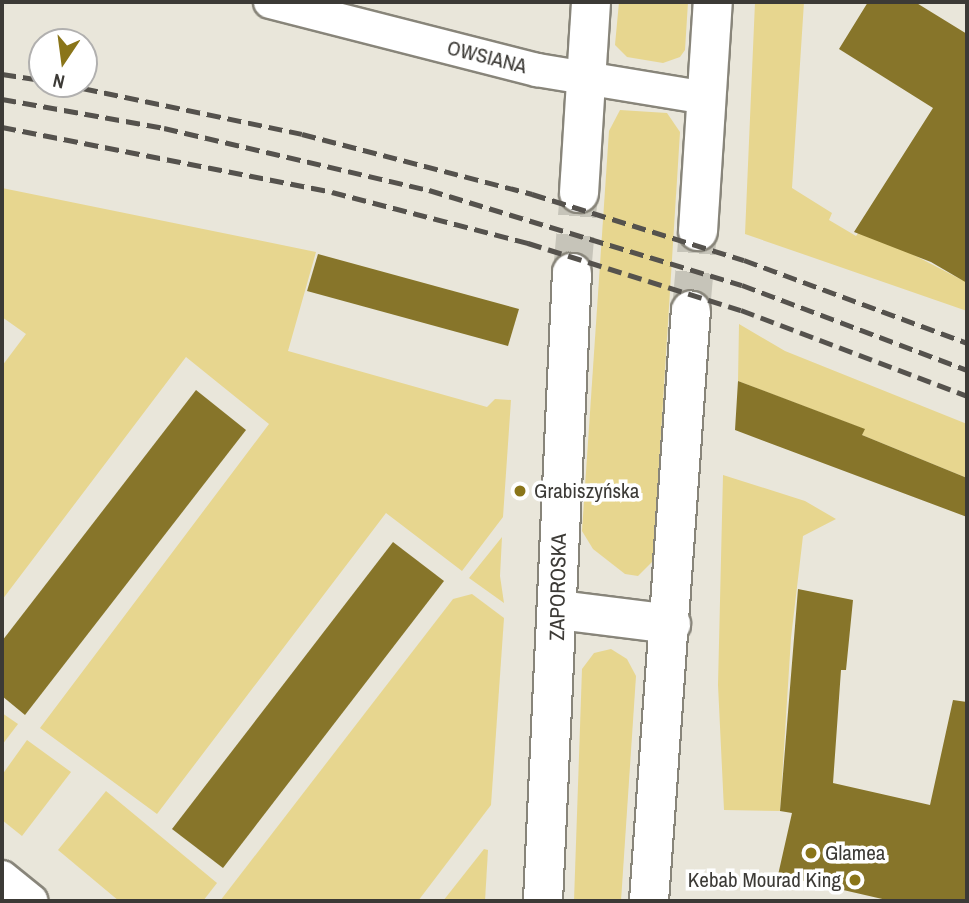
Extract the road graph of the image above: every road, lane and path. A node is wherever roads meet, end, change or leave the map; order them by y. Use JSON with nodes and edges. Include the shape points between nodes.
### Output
{"nodes":[{"id":1,"x":270,"y":2,"type":"edge"},
{"id":2,"x":591,"y":2,"type":"edge"},
{"id":3,"x":713,"y":2,"type":"edge"},
{"id":4,"x":586,"y":80,"type":"junction"},
{"id":5,"x":706,"y":98,"type":"junction"},
{"id":6,"x":579,"y":193,"type":"tunnel mouth"},
{"id":7,"x":698,"y":231,"type":"tunnel mouth"},
{"id":8,"x":572,"y":273,"type":"tunnel mouth"},
{"id":9,"x":691,"y":310,"type":"tunnel mouth"},
{"id":10,"x":559,"y":610,"type":"junction"},
{"id":11,"x":671,"y":624,"type":"junction"},
{"id":12,"x":2,"y":877,"type":"edge"},
{"id":13,"x":32,"y":901,"type":"edge"},
{"id":14,"x":543,"y":901,"type":"edge"},
{"id":15,"x":649,"y":901,"type":"edge"}],
"edges":[{"from":1,"to":4,"type":"street","name":"OWSIANA"},
{"from":2,"to":4,"type":"main road"},
{"from":3,"to":5,"type":"main road"},
{"from":4,"to":5,"type":"street","name":"OWSIANA"},
{"from":4,"to":6,"type":"main road"},
{"from":5,"to":7,"type":"main road"},
{"from":8,"to":10,"type":"main road","name":"ZAPOROSKA"},
{"from":9,"to":11,"type":"main road"},
{"from":10,"to":11,"type":"main road"},
{"from":10,"to":14,"type":"main road","name":"ZAPOROSKA"},
{"from":11,"to":15,"type":"main road"},
{"from":12,"to":13,"type":"street"}]}
